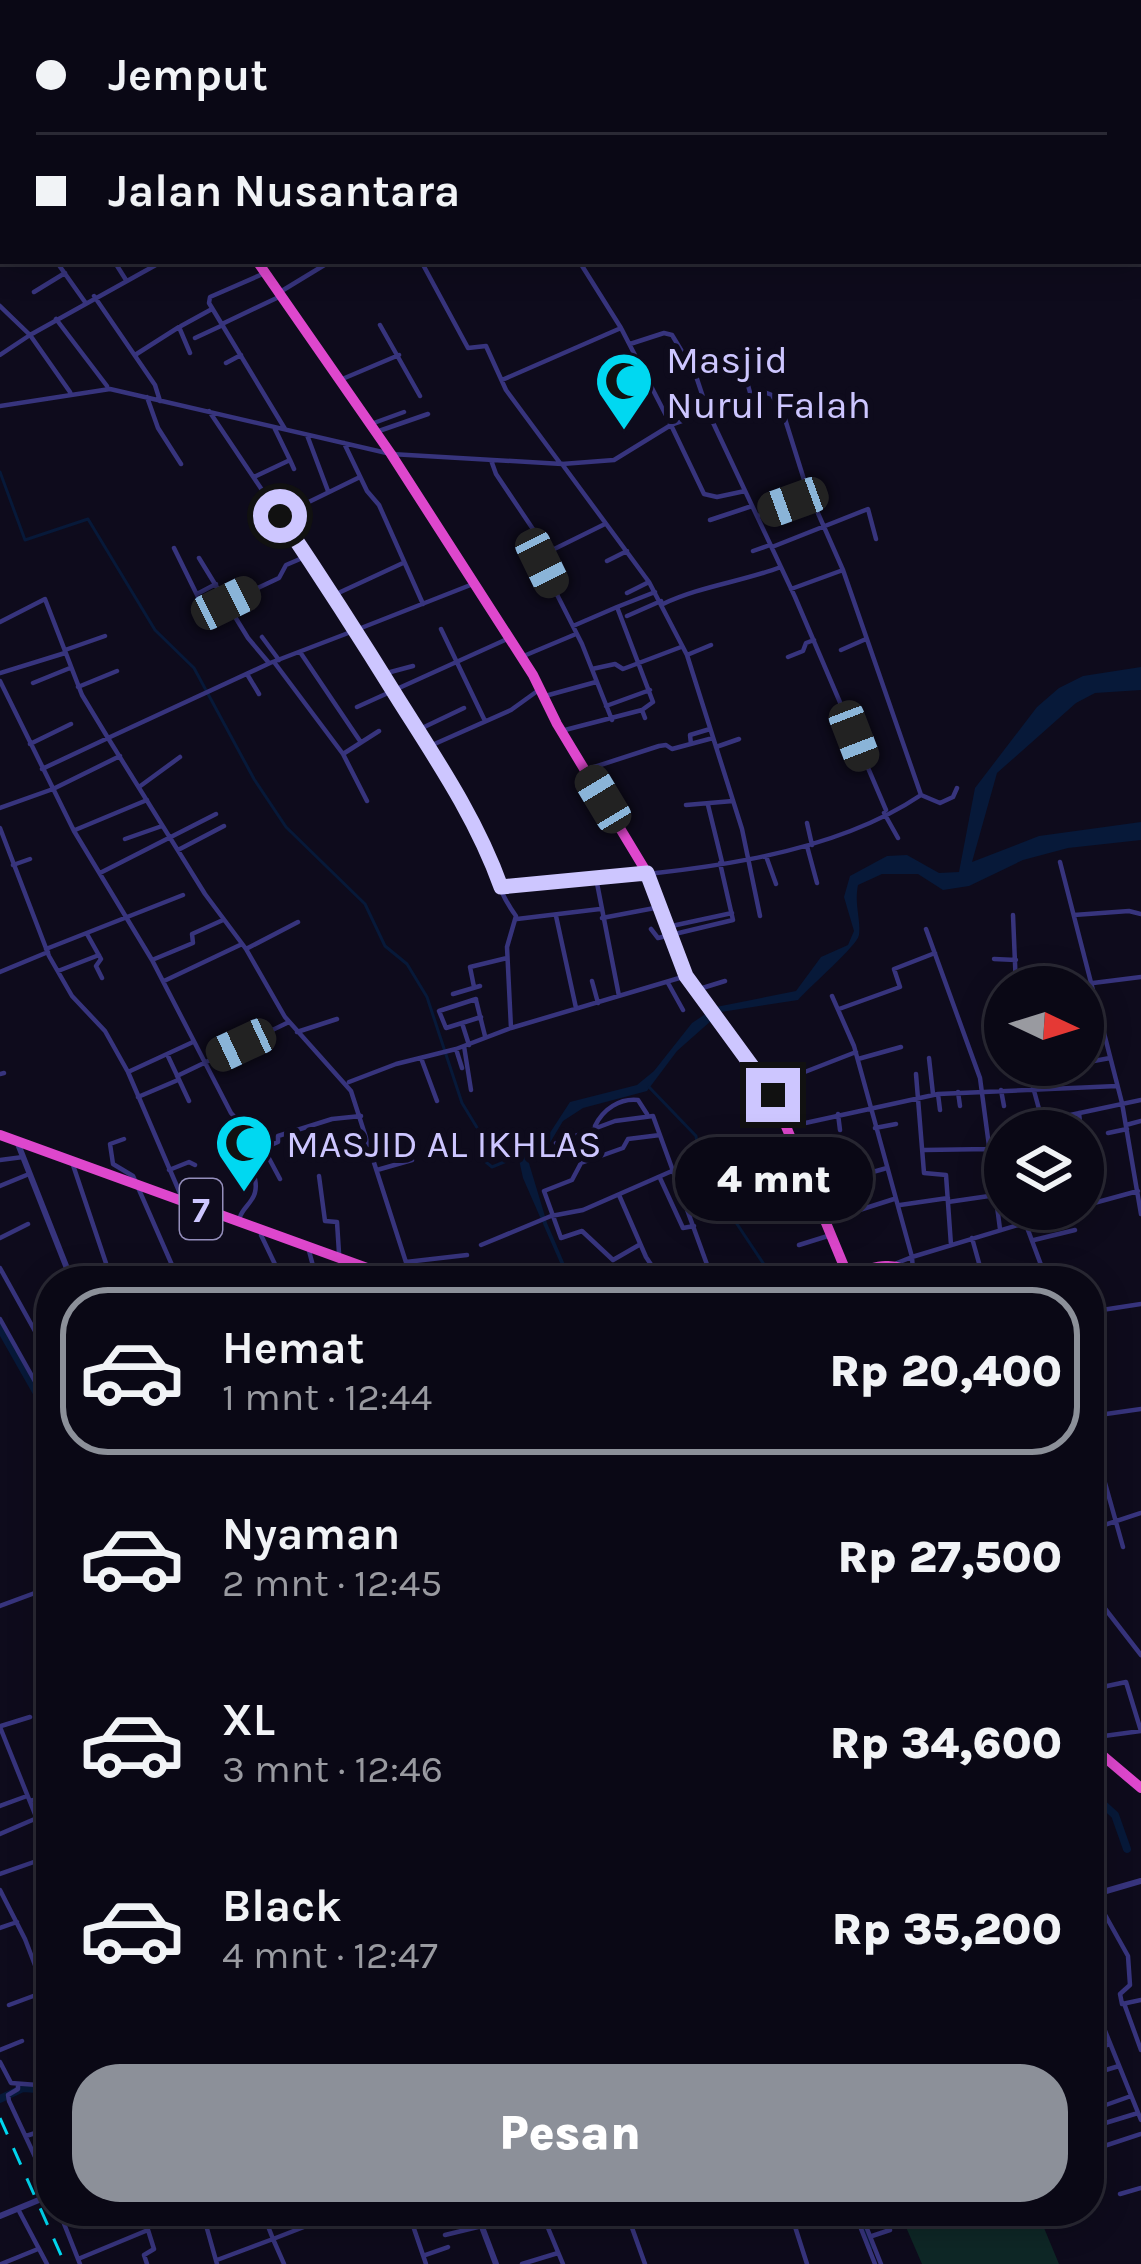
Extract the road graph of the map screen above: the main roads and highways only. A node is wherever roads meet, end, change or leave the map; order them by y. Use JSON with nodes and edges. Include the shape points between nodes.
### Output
{"nodes":[{"id":1,"x":258,"y":264,"type":"edge"},
{"id":2,"x":0,"y":1135,"type":"edge"},
{"id":3,"x":362,"y":1266,"type":"edge"},
{"id":4,"x":837,"y":1266,"type":"edge"},
{"id":5,"x":1104,"y":1756,"type":"edge"},
{"id":6,"x":1141,"y":1785,"type":"edge"}],
"edges":[{"from":1,"to":4,"type":"highway","via":[[543,693],[647,873],[686,976],[760,1073]]},
{"from":2,"to":3,"type":"highway","number":"7"},
{"from":5,"to":6,"type":"highway"}]}
